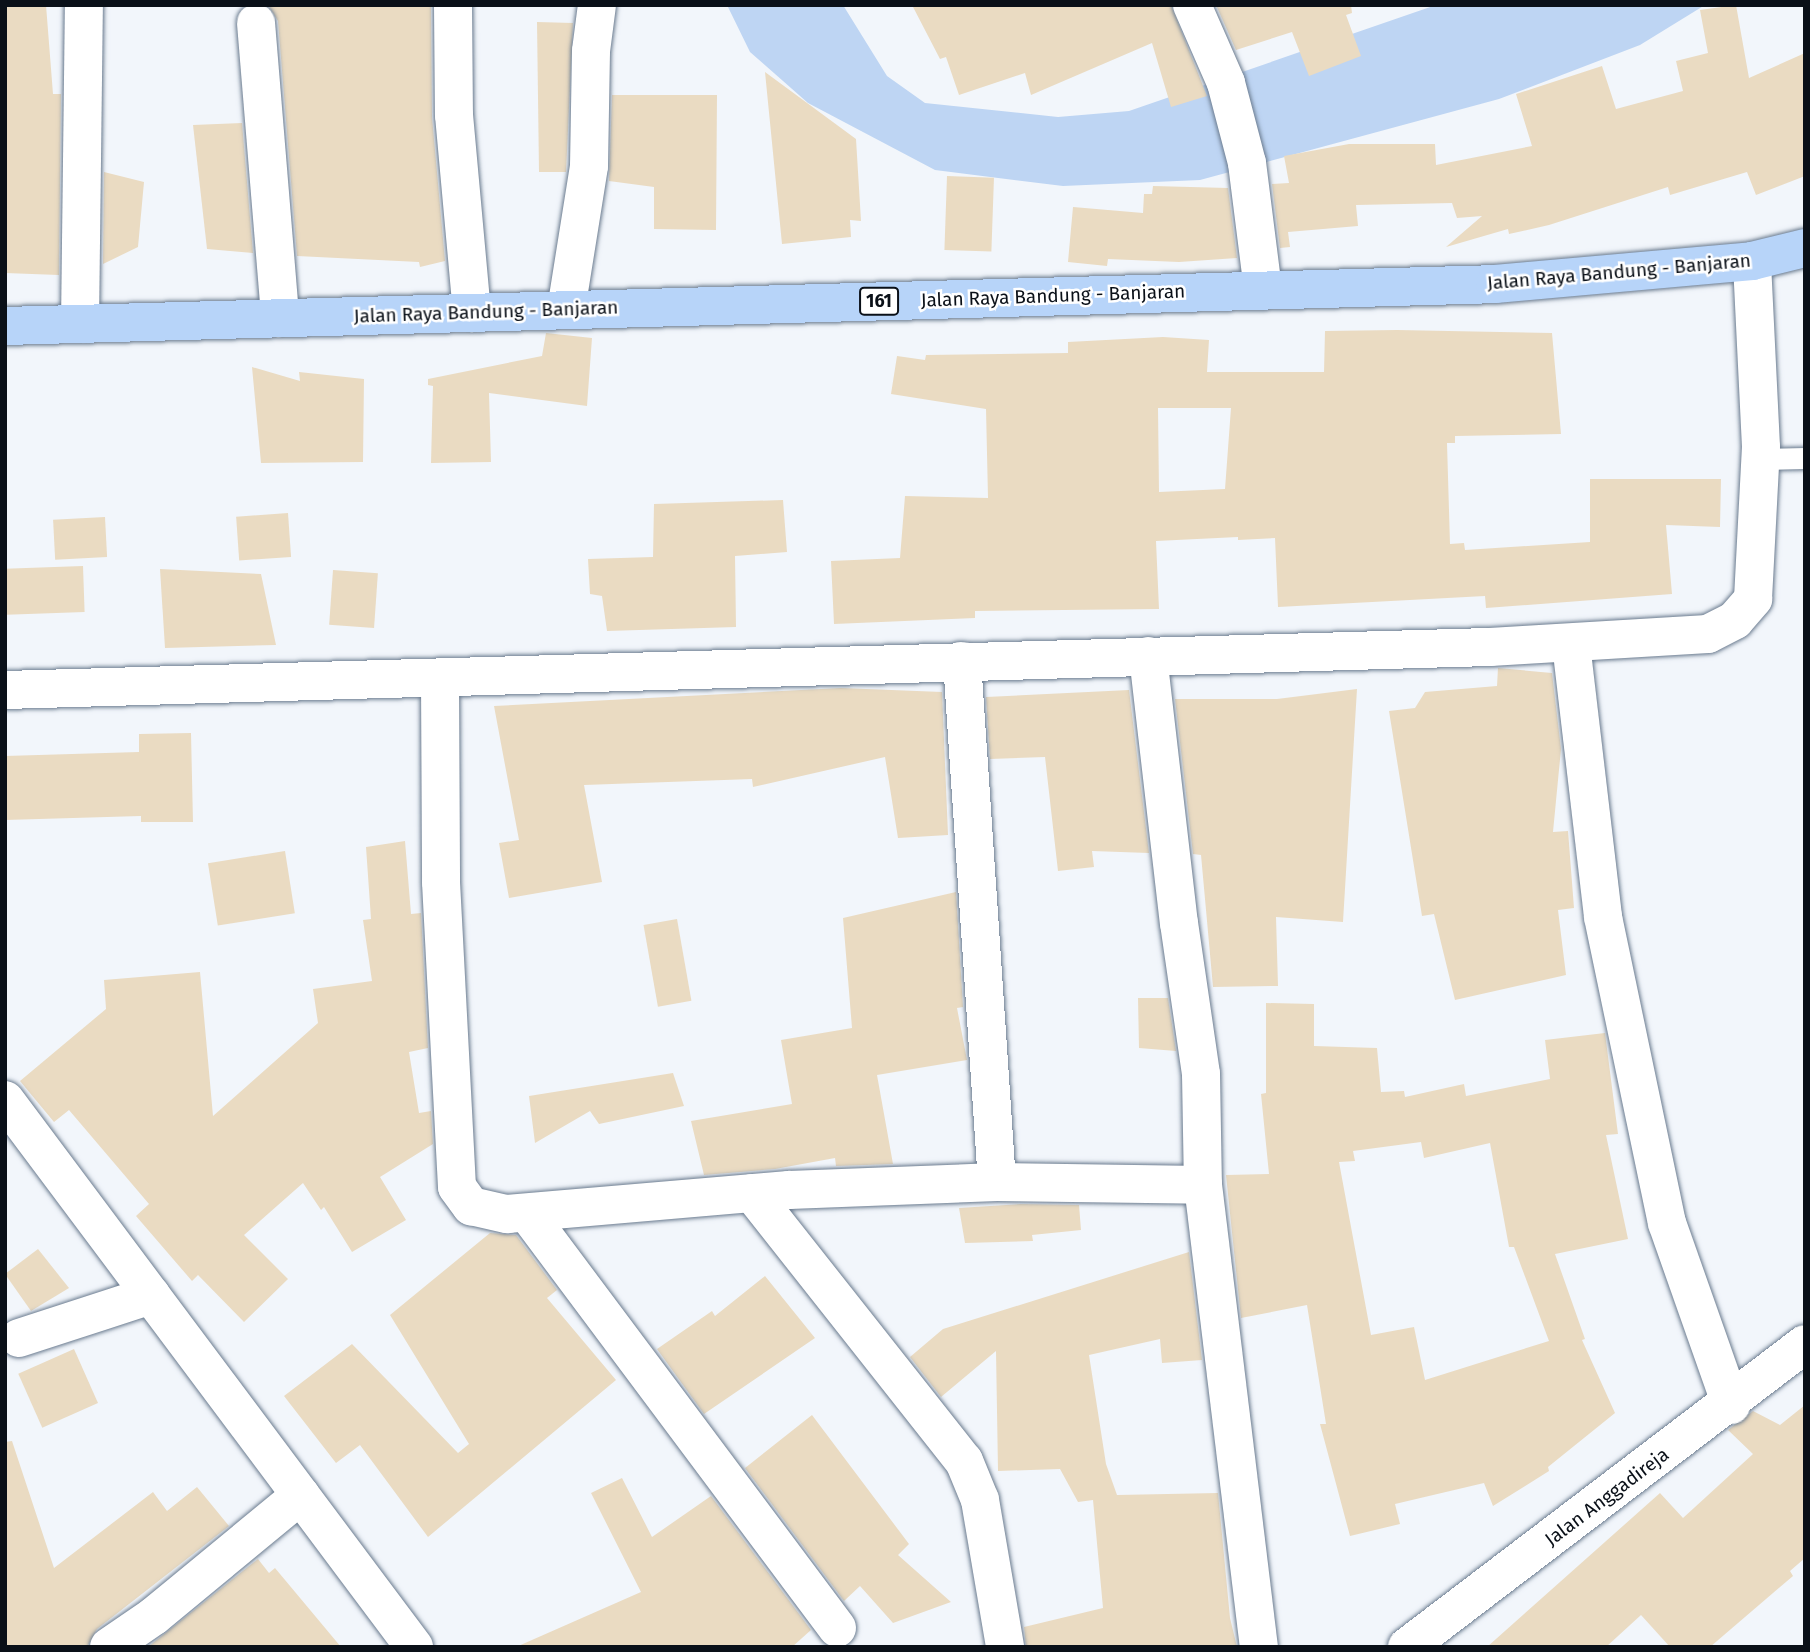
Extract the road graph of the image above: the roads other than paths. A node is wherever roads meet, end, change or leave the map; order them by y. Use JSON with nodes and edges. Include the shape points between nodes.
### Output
{"nodes":[{"id":1,"x":84,"y":5,"type":"edge"},
{"id":2,"x":453,"y":5,"type":"edge"},
{"id":3,"x":597,"y":5,"type":"edge"},
{"id":4,"x":1192,"y":5,"type":"edge"},
{"id":5,"x":256,"y":23,"type":"dead end"},
{"id":6,"x":1805,"y":247,"type":"edge"},
{"id":7,"x":1752,"y":261,"type":"junction"},
{"id":8,"x":1262,"y":290,"type":"junction"},
{"id":9,"x":566,"y":310,"type":"junction"},
{"id":10,"x":472,"y":313,"type":"junction"},
{"id":11,"x":280,"y":318,"type":"junction"},
{"id":12,"x":80,"y":324,"type":"junction"},
{"id":13,"x":5,"y":326,"type":"edge"},
{"id":14,"x":1805,"y":458,"type":"edge"},
{"id":15,"x":1760,"y":459,"type":"junction"},
{"id":16,"x":1571,"y":644,"type":"junction"},
{"id":17,"x":1148,"y":656,"type":"junction"},
{"id":18,"x":962,"y":661,"type":"junction"},
{"id":19,"x":440,"y":680,"type":"junction"},
{"id":20,"x":5,"y":690,"type":"edge"},
{"id":21,"x":5,"y":1100,"type":"edge"},
{"id":22,"x":997,"y":1182,"type":"junction"},
{"id":23,"x":1203,"y":1185,"type":"junction"},
{"id":24,"x":752,"y":1193,"type":"junction"},
{"id":25,"x":527,"y":1213,"type":"junction"},
{"id":26,"x":152,"y":1295,"type":"junction"},
{"id":27,"x":19,"y":1338,"type":"dead end"},
{"id":28,"x":1805,"y":1344,"type":"edge"},
{"id":29,"x":1731,"y":1405,"type":"junction"},
{"id":30,"x":301,"y":1495,"type":"junction"},
{"id":31,"x":837,"y":1628,"type":"dead end"},
{"id":32,"x":109,"y":1647,"type":"edge"},
{"id":33,"x":414,"y":1647,"type":"edge"},
{"id":34,"x":1005,"y":1647,"type":"edge"},
{"id":35,"x":1259,"y":1647,"type":"edge"},
{"id":36,"x":1406,"y":1647,"type":"edge"}],
"edges":[{"from":1,"to":12,"type":"street"},
{"from":2,"to":10,"type":"street","via":[[454,115]]},
{"from":3,"to":9,"type":"street","via":[[591,51],[589,166]]},
{"from":4,"to":8,"type":"street","via":[[1226,83],[1247,163]]},
{"from":5,"to":11,"type":"street"},
{"from":6,"to":7,"type":"main road","name":"Jalan Raya Bandung - Banjaran","number":"161"},
{"from":7,"to":8,"type":"main road","name":"Jalan Raya Bandung - Banjaran","number":"161","via":[[1495,284]]},
{"from":7,"to":15,"type":"street"},
{"from":8,"to":9,"type":"main road","name":"Jalan Raya Bandung - Banjaran","number":"161"},
{"from":9,"to":10,"type":"main road","name":"Jalan Raya Bandung - Banjaran","number":"161"},
{"from":10,"to":11,"type":"main road","name":"Jalan Raya Bandung - Banjaran","number":"161"},
{"from":11,"to":12,"type":"main road","name":"Jalan Raya Bandung - Banjaran","number":"161"},
{"from":12,"to":13,"type":"main road","name":"Jalan Raya Bandung - Banjaran","number":"161"},
{"from":14,"to":15,"type":"lane"},
{"from":15,"to":16,"type":"street","via":[[1753,599],[1735,620],[1707,634]]},
{"from":16,"to":17,"type":"street"},
{"from":16,"to":29,"type":"street","via":[[1603,917],[1667,1223]]},
{"from":17,"to":18,"type":"street"},
{"from":17,"to":23,"type":"street","via":[[1201,1074]]},
{"from":18,"to":19,"type":"street"},
{"from":18,"to":22,"type":"street"},
{"from":19,"to":20,"type":"street"},
{"from":19,"to":25,"type":"street","via":[[441,882],[457,1187],[471,1206],[483,1212]]},
{"from":21,"to":26,"type":"street"},
{"from":22,"to":23,"type":"street"},
{"from":22,"to":24,"type":"street"},
{"from":23,"to":35,"type":"street"},
{"from":24,"to":25,"type":"street"},
{"from":24,"to":34,"type":"street","via":[[964,1461],[980,1500]]},
{"from":25,"to":31,"type":"street"},
{"from":26,"to":27,"type":"street"},
{"from":26,"to":30,"type":"street"},
{"from":28,"to":29,"type":"street","name":"Jalan Anggadireja"},
{"from":29,"to":36,"type":"street","name":"Jalan Anggadireja"},
{"from":30,"to":32,"type":"street","via":[[154,1616]]},
{"from":30,"to":33,"type":"street"}]}
